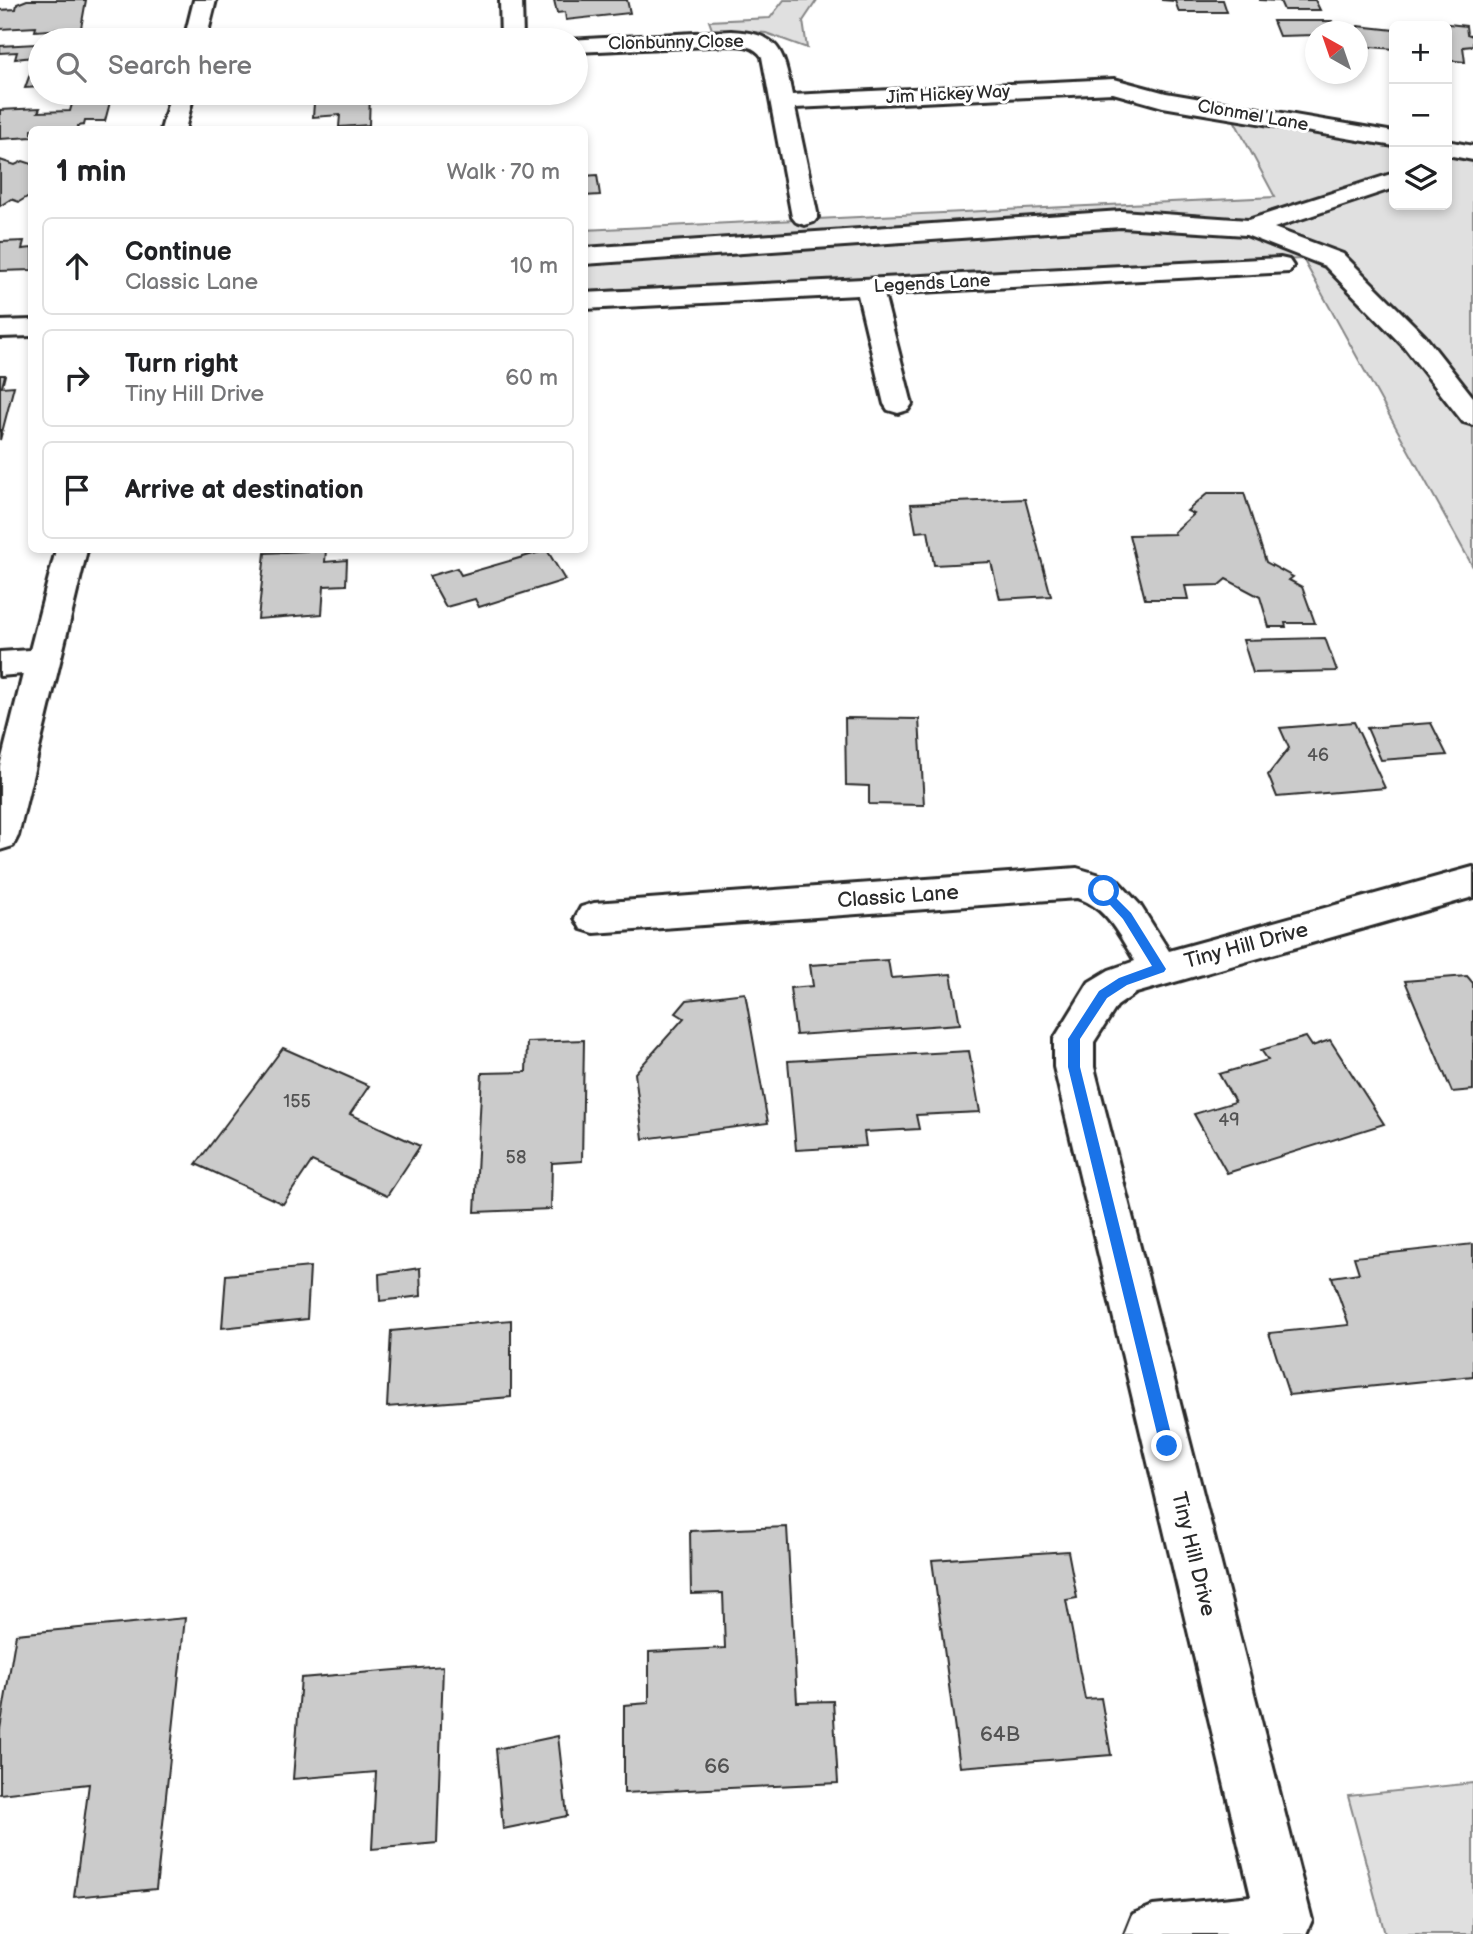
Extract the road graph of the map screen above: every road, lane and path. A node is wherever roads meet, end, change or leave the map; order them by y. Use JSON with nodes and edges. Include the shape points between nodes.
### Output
{"nodes":[{"id":1,"x":205,"y":0,"type":"edge"},
{"id":2,"x":511,"y":0,"type":"edge"},
{"id":3,"x":198,"y":28,"type":"edge"},
{"id":4,"x":512,"y":28,"type":"edge"},
{"id":5,"x":588,"y":45,"type":"edge"},
{"id":6,"x":1114,"y":86,"type":"joint"},
{"id":7,"x":783,"y":103,"type":"junction"},
{"id":8,"x":179,"y":105,"type":"edge"},
{"id":9,"x":174,"y":126,"type":"edge"},
{"id":10,"x":1389,"y":138,"type":"edge"},
{"id":11,"x":1452,"y":149,"type":"edge"},
{"id":12,"x":1473,"y":153,"type":"edge"},
{"id":13,"x":1389,"y":182,"type":"edge"},
{"id":14,"x":805,"y":217,"type":"dead end"},
{"id":15,"x":1250,"y":228,"type":"junction"},
{"id":16,"x":588,"y":256,"type":"edge"},
{"id":17,"x":1280,"y":266,"type":"dead end"},
{"id":18,"x":869,"y":286,"type":"junction"},
{"id":19,"x":588,"y":301,"type":"edge"},
{"id":20,"x":28,"y":328,"type":"edge"},
{"id":21,"x":0,"y":329,"type":"edge"},
{"id":22,"x":898,"y":404,"type":"dead end"},
{"id":23,"x":1473,"y":416,"type":"edge"},
{"id":24,"x":70,"y":553,"type":"edge"},
{"id":25,"x":43,"y":662,"type":"junction"},
{"id":26,"x":0,"y":664,"type":"edge"},
{"id":27,"x":0,"y":836,"type":"edge"},
{"id":28,"x":1473,"y":882,"type":"edge"},
{"id":29,"x":594,"y":918,"type":"dead end"},
{"id":30,"x":1160,"y":969,"type":"junction"},
{"id":31,"x":1286,"y":1927,"type":"edge"},
{"id":32,"x":1153,"y":1934,"type":"edge"}],
"edges":[{"from":1,"to":3,"type":"street"},
{"from":2,"to":4,"type":"street"},
{"from":5,"to":7,"type":"street","name":"Clonbunny Close","via":[[750,39],[771,51]]},
{"from":6,"to":7,"type":"street","name":"Jim Hickey Way"},
{"from":6,"to":10,"type":"street","name":"Clonmel Lane","via":[[1163,100]]},
{"from":7,"to":14,"type":"street","name":"Clonbunny Close"},
{"from":8,"to":9,"type":"street"},
{"from":11,"to":12,"type":"street"},
{"from":13,"to":15,"type":"street"},
{"from":15,"to":16,"type":"street","via":[[1121,219]]},
{"from":15,"to":23,"type":"street","via":[[1334,260],[1415,342]]},
{"from":17,"to":18,"type":"street","name":"Legends Lane"},
{"from":18,"to":19,"type":"street","name":"Legends Lane"},
{"from":18,"to":22,"type":"street"},
{"from":20,"to":21,"type":"street"},
{"from":24,"to":25,"type":"street"},
{"from":25,"to":26,"type":"street"},
{"from":25,"to":27,"type":"street"},
{"from":28,"to":30,"type":"street","name":"Tiny Hill Drive"},
{"from":29,"to":30,"type":"street","name":"Classic Lane","via":[[1077,883],[1104,891],[1127,916]]},
{"from":30,"to":31,"type":"street","name":"Tiny Hill Drive","via":[[1123,981],[1103,994],[1074,1039],[1074,1067]]},
{"from":31,"to":32,"type":"street","name":"Tiny Hill Drive"}]}
